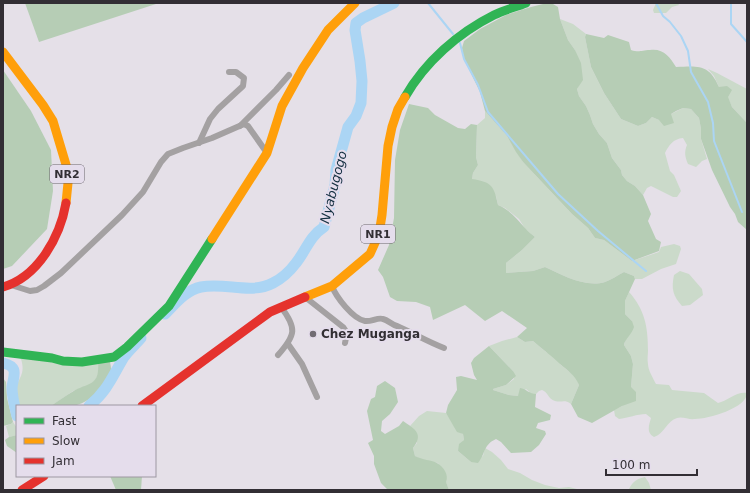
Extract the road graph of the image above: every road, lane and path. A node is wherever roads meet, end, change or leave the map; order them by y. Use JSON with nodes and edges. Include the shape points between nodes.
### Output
{"nodes":[{"id":1,"x":355,"y":3,"type":"edge"},
{"id":2,"x":526,"y":3,"type":"edge"},
{"id":3,"x":3,"y":52,"type":"edge"},
{"id":4,"x":229,"y":72,"type":"dead end"},
{"id":5,"x":289,"y":75,"type":"dead end"},
{"id":6,"x":240,"y":126,"type":"junction"},
{"id":7,"x":199,"y":143,"type":"junction"},
{"id":8,"x":267,"y":153,"type":"junction"},
{"id":9,"x":7,"y":286,"type":"edge"},
{"id":10,"x":332,"y":286,"type":"junction"},
{"id":11,"x":305,"y":297,"type":"junction"},
{"id":12,"x":281,"y":307,"type":"junction"},
{"id":13,"x":345,"y":343,"type":"dead end"},
{"id":14,"x":288,"y":344,"type":"junction"},
{"id":15,"x":444,"y":348,"type":"dead end"},
{"id":16,"x":3,"y":352,"type":"edge"},
{"id":17,"x":278,"y":355,"type":"dead end"},
{"id":18,"x":317,"y":397,"type":"dead end"},
{"id":19,"x":143,"y":405,"type":"edge"},
{"id":20,"x":42,"y":477,"type":"edge"},
{"id":21,"x":22,"y":490,"type":"edge"}],
"edges":[{"from":1,"to":8,"type":"main road","via":[[328,30],[303,68],[282,106]]},
{"from":2,"to":10,"type":"main road","number":"NR1","via":[[496,14],[457,39],[432,62],[410,90],[398,109],[392,127],[386,159],[379,234],[370,254],[363,262]]},
{"from":3,"to":9,"type":"main road","name":"NR2","number":"NR2","via":[[52,121],[68,179],[64,210],[48,252],[29,272]]},
{"from":4,"to":7,"type":"street","via":[[236,72],[244,78],[243,86],[210,119]]},
{"from":5,"to":6,"type":"street"},
{"from":6,"to":7,"type":"street"},
{"from":6,"to":8,"type":"street","via":[[248,126]]},
{"from":7,"to":9,"type":"street","via":[[174,151],[165,157],[143,192],[53,280],[38,290],[30,291]]},
{"from":8,"to":16,"type":"main road","via":[[169,306],[118,354],[114,357],[82,362]]},
{"from":10,"to":11,"type":"main road","number":"NR1"},
{"from":10,"to":15,"type":"street","via":[[345,305],[365,321],[383,318],[424,338],[429,343]]},
{"from":11,"to":12,"type":"main road","number":"NR1"},
{"from":11,"to":13,"type":"street","via":[[343,327],[346,333]]},
{"from":12,"to":14,"type":"street","via":[[290,318],[293,328],[292,338]]},
{"from":12,"to":19,"type":"main road","number":"NR1","via":[[270,312]]},
{"from":14,"to":17,"type":"street"},
{"from":14,"to":18,"type":"street","via":[[302,364]]},
{"from":20,"to":21,"type":"main road"}]}
